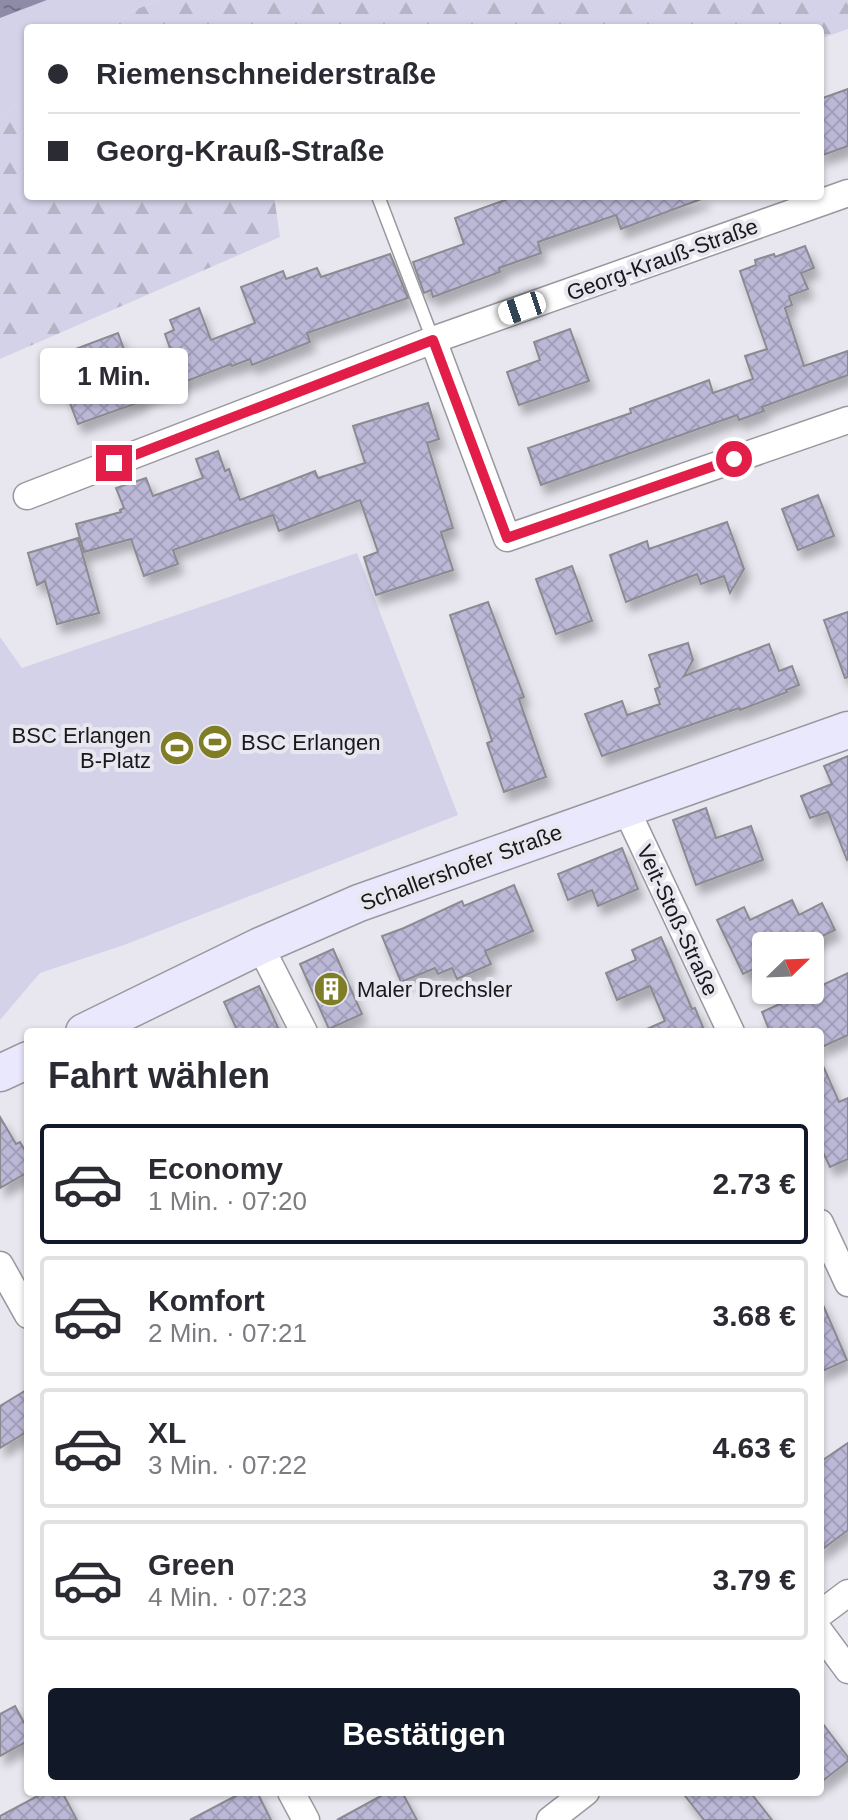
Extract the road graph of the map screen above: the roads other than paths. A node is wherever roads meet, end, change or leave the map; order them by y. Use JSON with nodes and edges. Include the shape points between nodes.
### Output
{"nodes":[{"id":1,"x":848,"y":193,"type":"edge"},
{"id":2,"x":380,"y":200,"type":"edge"},
{"id":3,"x":433,"y":340,"type":"junction"},
{"id":4,"x":848,"y":420,"type":"edge"},
{"id":5,"x":27,"y":496,"type":"dead end"},
{"id":6,"x":848,"y":730,"type":"edge"},
{"id":7,"x":626,"y":809,"type":"junction"},
{"id":8,"x":260,"y":946,"type":"junction"},
{"id":9,"x":92,"y":1028,"type":"edge"},
{"id":10,"x":302,"y":1028,"type":"edge"},
{"id":11,"x":729,"y":1028,"type":"edge"},
{"id":12,"x":24,"y":1062,"type":"edge"},
{"id":13,"x":0,"y":1073,"type":"edge"},
{"id":14,"x":824,"y":1232,"type":"edge"},
{"id":15,"x":0,"y":1265,"type":"edge"},
{"id":16,"x":848,"y":1283,"type":"edge"},
{"id":17,"x":24,"y":1308,"type":"edge"},
{"id":18,"x":848,"y":1593,"type":"edge"},
{"id":19,"x":824,"y":1611,"type":"edge"},
{"id":20,"x":824,"y":1637,"type":"edge"},
{"id":21,"x":848,"y":1670,"type":"edge"},
{"id":22,"x":293,"y":1796,"type":"edge"},
{"id":23,"x":581,"y":1796,"type":"edge"},
{"id":24,"x":306,"y":1820,"type":"edge"},
{"id":25,"x":550,"y":1820,"type":"edge"}],
"edges":[{"from":1,"to":3,"type":"street","name":"Georg-Krauß-Straße"},
{"from":2,"to":3,"type":"lane"},
{"from":3,"to":4,"type":"street","via":[[507,538]]},
{"from":3,"to":5,"type":"street","name":"Georg-Krauß-Straße"},
{"from":6,"to":7,"type":"street","name":"Schallershofer Straße"},
{"from":7,"to":8,"type":"street","name":"Schallershofer Straße","via":[[359,903]]},
{"from":7,"to":11,"type":"street","name":"Veit-Stoß-Straße"},
{"from":8,"to":9,"type":"street","name":"Schallershofer Straße"},
{"from":8,"to":10,"type":"street"},
{"from":12,"to":13,"type":"street"},
{"from":14,"to":16,"type":"street"},
{"from":15,"to":17,"type":"street"},
{"from":18,"to":19,"type":"street"},
{"from":20,"to":21,"type":"street"},
{"from":22,"to":24,"type":"street"},
{"from":23,"to":25,"type":"street"}]}
